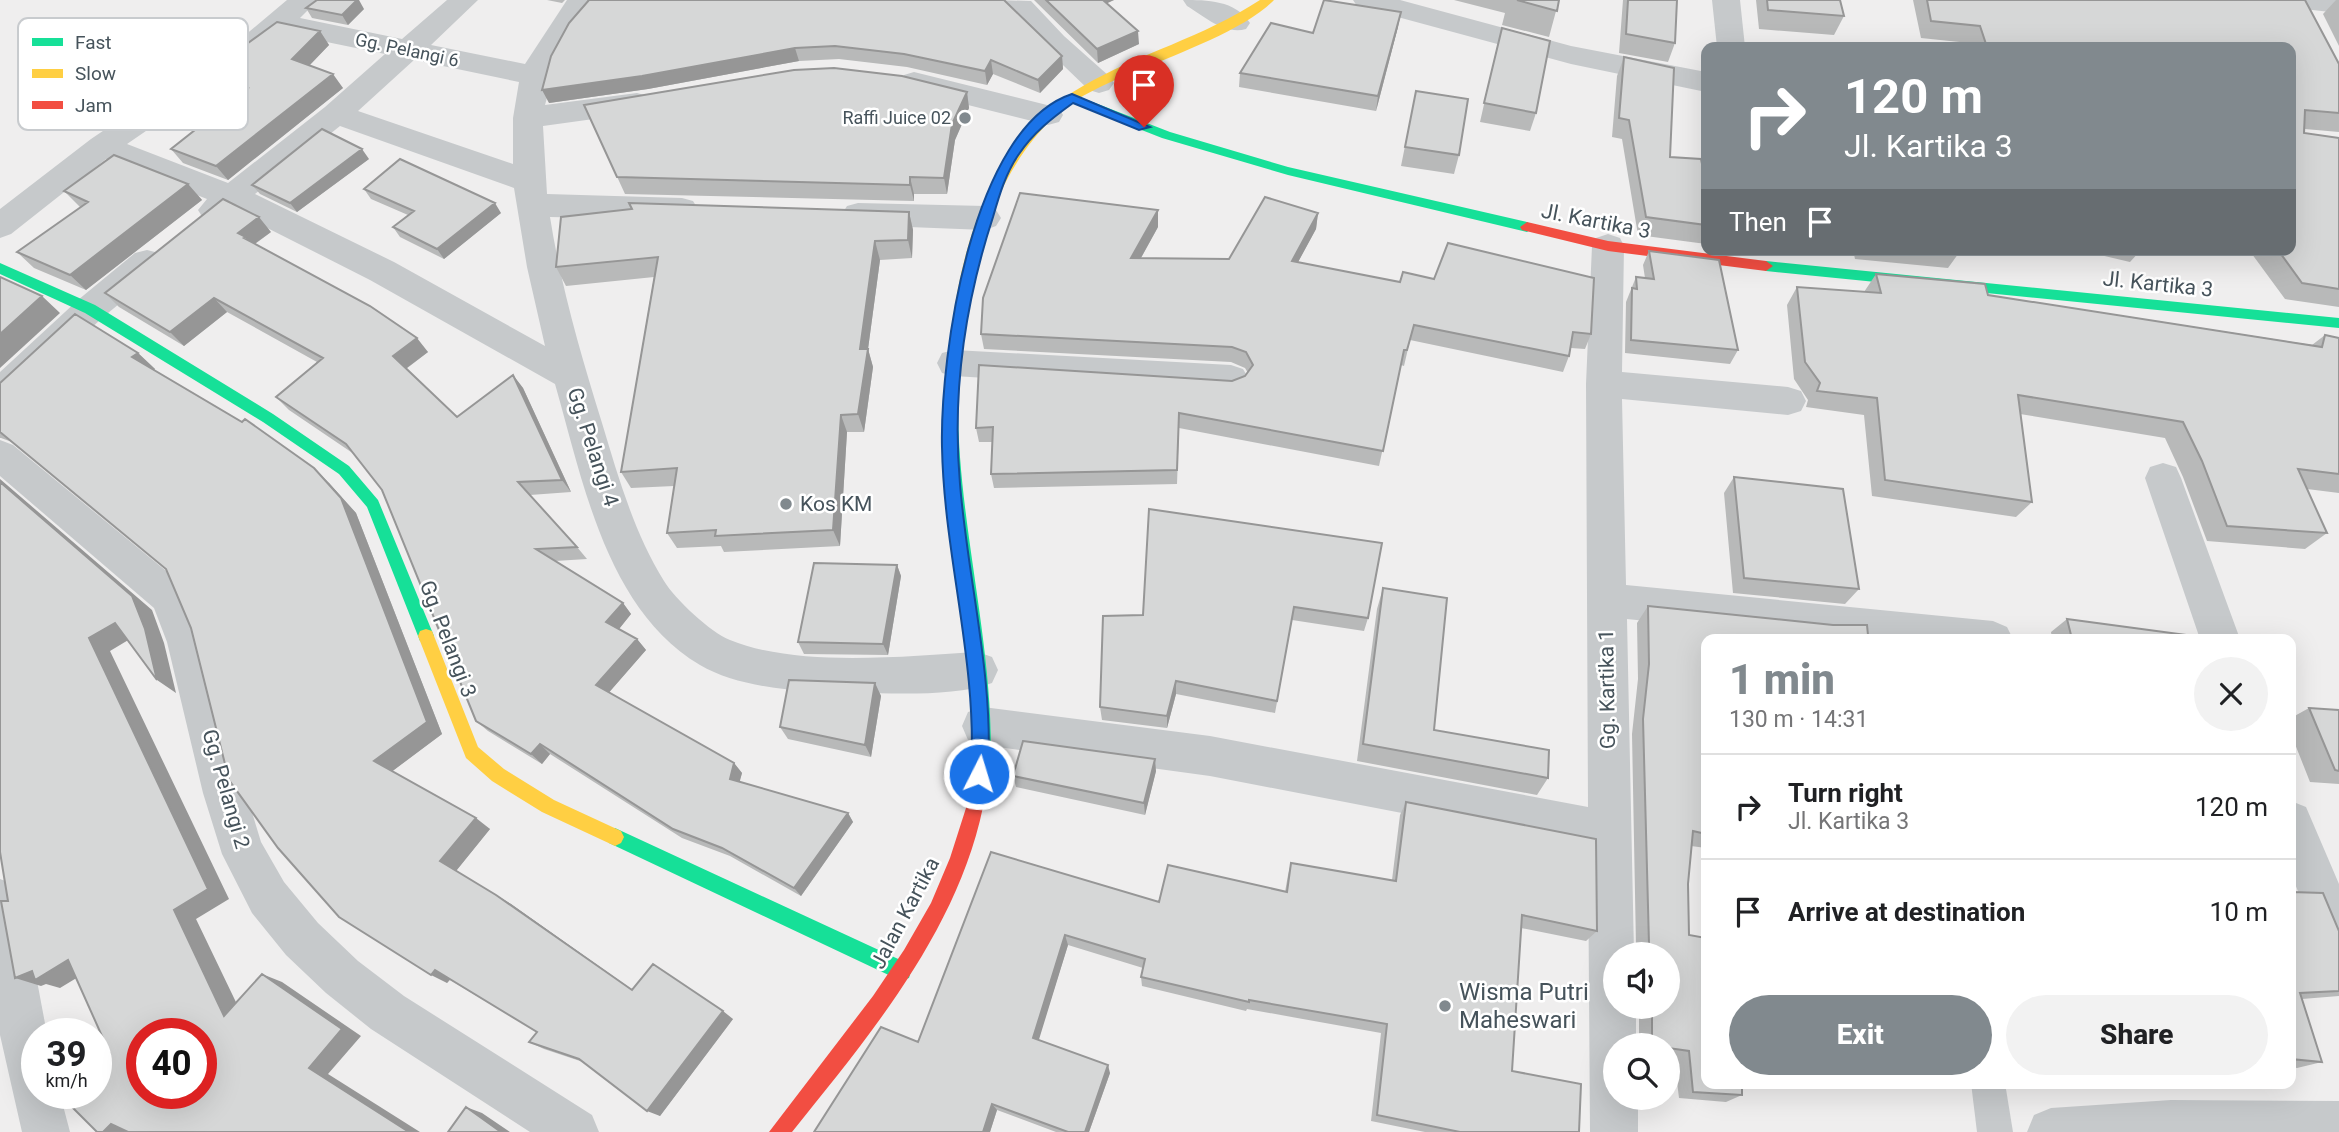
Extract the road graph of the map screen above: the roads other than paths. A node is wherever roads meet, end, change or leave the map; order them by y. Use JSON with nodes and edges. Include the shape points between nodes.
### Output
{"nodes":[{"id":1,"x":304,"y":0,"type":"edge"},
{"id":2,"x":464,"y":0,"type":"edge"},
{"id":3,"x":581,"y":0,"type":"edge"},
{"id":4,"x":1009,"y":0,"type":"edge"},
{"id":5,"x":1197,"y":0,"type":"edge"},
{"id":6,"x":1268,"y":0,"type":"edge"},
{"id":7,"x":1367,"y":0,"type":"edge"},
{"id":8,"x":1726,"y":0,"type":"edge"},
{"id":9,"x":2295,"y":0,"type":"edge"},
{"id":10,"x":2339,"y":4,"type":"edge"},
{"id":11,"x":280,"y":23,"type":"junction"},
{"id":12,"x":1236,"y":23,"type":"junction"},
{"id":13,"x":2316,"y":35,"type":"edge"},
{"id":14,"x":1730,"y":42,"type":"edge"},
{"id":15,"x":248,"y":45,"type":"edge"},
{"id":16,"x":409,"y":50,"type":"junction"},
{"id":17,"x":535,"y":76,"type":"junction"},
{"id":18,"x":892,"y":78,"type":"edge"},
{"id":19,"x":1701,"y":81,"type":"edge"},
{"id":20,"x":1099,"y":83,"type":"junction"},
{"id":21,"x":662,"y":99,"type":"edge"},
{"id":22,"x":1060,"y":106,"type":"junction"},
{"id":23,"x":337,"y":114,"type":"junction"},
{"id":24,"x":528,"y":118,"type":"junction"},
{"id":25,"x":125,"y":130,"type":"edge"},
{"id":26,"x":102,"y":146,"type":"junction"},
{"id":27,"x":533,"y":194,"type":"junction"},
{"id":28,"x":231,"y":196,"type":"junction"},
{"id":29,"x":712,"y":210,"type":"edge"},
{"id":30,"x":835,"y":214,"type":"edge"},
{"id":31,"x":985,"y":218,"type":"junction"},
{"id":32,"x":0,"y":226,"type":"edge"},
{"id":33,"x":1608,"y":246,"type":"junction"},
{"id":34,"x":0,"y":268,"type":"edge"},
{"id":35,"x":90,"y":309,"type":"junction"},
{"id":36,"x":2339,"y":323,"type":"edge"},
{"id":37,"x":954,"y":363,"type":"junction"},
{"id":38,"x":570,"y":376,"type":"junction"},
{"id":39,"x":1231,"y":379,"type":"edge"},
{"id":40,"x":1604,"y":384,"type":"junction"},
{"id":41,"x":0,"y":393,"type":"edge"},
{"id":42,"x":1788,"y":401,"type":"dead end"},
{"id":43,"x":0,"y":455,"type":"edge"},
{"id":44,"x":2163,"y":478,"type":"dead end"},
{"id":45,"x":1606,"y":600,"type":"junction"},
{"id":46,"x":1943,"y":634,"type":"edge"},
{"id":47,"x":2218,"y":634,"type":"edge"},
{"id":48,"x":978,"y":670,"type":"junction"},
{"id":49,"x":983,"y":726,"type":"junction"},
{"id":50,"x":1609,"y":832,"type":"junction"},
{"id":51,"x":2296,"y":834,"type":"edge"},
{"id":52,"x":0,"y":901,"type":"edge"},
{"id":53,"x":2339,"y":937,"type":"edge"},
{"id":54,"x":902,"y":971,"type":"junction"},
{"id":55,"x":1989,"y":1089,"type":"edge"},
{"id":56,"x":2339,"y":1125,"type":"edge"},
{"id":57,"x":46,"y":1132,"type":"edge"},
{"id":58,"x":575,"y":1132,"type":"edge"},
{"id":59,"x":779,"y":1132,"type":"edge"},
{"id":60,"x":1614,"y":1132,"type":"edge"},
{"id":61,"x":1995,"y":1132,"type":"edge"},
{"id":62,"x":2051,"y":1132,"type":"edge"}],
"edges":[{"from":1,"to":11,"type":"street"},
{"from":2,"to":16,"type":"street"},
{"from":3,"to":17,"type":"street"},
{"from":4,"to":20,"type":"street"},
{"from":5,"to":12,"type":"street"},
{"from":6,"to":12,"type":"street","name":"Jalan Kartika"},
{"from":7,"to":19,"type":"street","via":[[1571,55]]},
{"from":8,"to":14,"type":"street"},
{"from":9,"to":10,"type":"street"},
{"from":9,"to":13,"type":"street"},
{"from":11,"to":15,"type":"street"},
{"from":11,"to":16,"type":"street","name":"Gg. Pelangi 6"},
{"from":12,"to":20,"type":"street","name":"Jalan Kartika"},
{"from":16,"to":17,"type":"street","name":"Gg. Pelangi 6"},
{"from":16,"to":23,"type":"street"},
{"from":17,"to":24,"type":"street"},
{"from":18,"to":22,"type":"street"},
{"from":20,"to":22,"type":"street","name":"Jalan Kartika"},
{"from":21,"to":24,"type":"street"},
{"from":22,"to":31,"type":"street","name":"Jalan Kartika","via":[[1028,132],[1012,154]]},
{"from":22,"to":33,"type":"street","name":"Jl. Kartika 3","via":[[1289,171]]},
{"from":23,"to":27,"type":"street"},
{"from":23,"to":28,"type":"street"},
{"from":24,"to":27,"type":"street"},
{"from":25,"to":26,"type":"street"},
{"from":26,"to":28,"type":"street","name":"Gg. Pelangi 4"},
{"from":26,"to":32,"type":"street"},
{"from":27,"to":29,"type":"street"},
{"from":27,"to":38,"type":"street","via":[[547,283]]},
{"from":28,"to":35,"type":"street"},
{"from":28,"to":38,"type":"street","name":"Gg. Pelangi 4","via":[[382,271]]},
{"from":30,"to":31,"type":"street"},
{"from":31,"to":37,"type":"street","name":"Jalan Kartika","via":[[972,261]]},
{"from":33,"to":36,"type":"street","name":"Jl. Kartika 3","via":[[1779,268]]},
{"from":33,"to":40,"type":"street","name":"Gg. Kartika 1"},
{"from":34,"to":35,"type":"street","name":"Gg. Pelangi 3"},
{"from":35,"to":41,"type":"street"},
{"from":35,"to":54,"type":"street","name":"Gg. Pelangi 3","via":[[344,470],[373,504],[472,752],[498,775],[548,806]]},
{"from":37,"to":39,"type":"street"},
{"from":37,"to":48,"type":"street","name":"Jalan Kartika","via":[[949,409],[952,488]]},
{"from":38,"to":48,"type":"street","name":"Gg. Pelangi 4","via":[[620,530],[648,590],[669,618],[717,654],[814,673]]},
{"from":40,"to":42,"type":"street"},
{"from":40,"to":45,"type":"street","name":"Gg. Kartika 1"},
{"from":43,"to":58,"type":"street","name":"Gg. Pelangi 2","via":[[136,566],[173,604],[184,628],[244,854],[297,937],[350,984]]},
{"from":44,"to":47,"type":"street"},
{"from":45,"to":46,"type":"street"},
{"from":45,"to":50,"type":"street","name":"Gg. Kartika 1"},
{"from":48,"to":49,"type":"street","name":"Jalan Kartika"},
{"from":49,"to":50,"type":"street","via":[[1210,756]]},
{"from":49,"to":54,"type":"street","name":"Jalan Kartika","via":[[973,814],[945,891]]},
{"from":50,"to":60,"type":"street","name":"Gg. Kartika 1"},
{"from":51,"to":53,"type":"street"},
{"from":52,"to":57,"type":"street","via":[[29,1066]]},
{"from":54,"to":59,"type":"street","name":"Jalan Kartika"},
{"from":55,"to":61,"type":"lane"},
{"from":56,"to":62,"type":"street","via":[[2171,1124]]}]}
